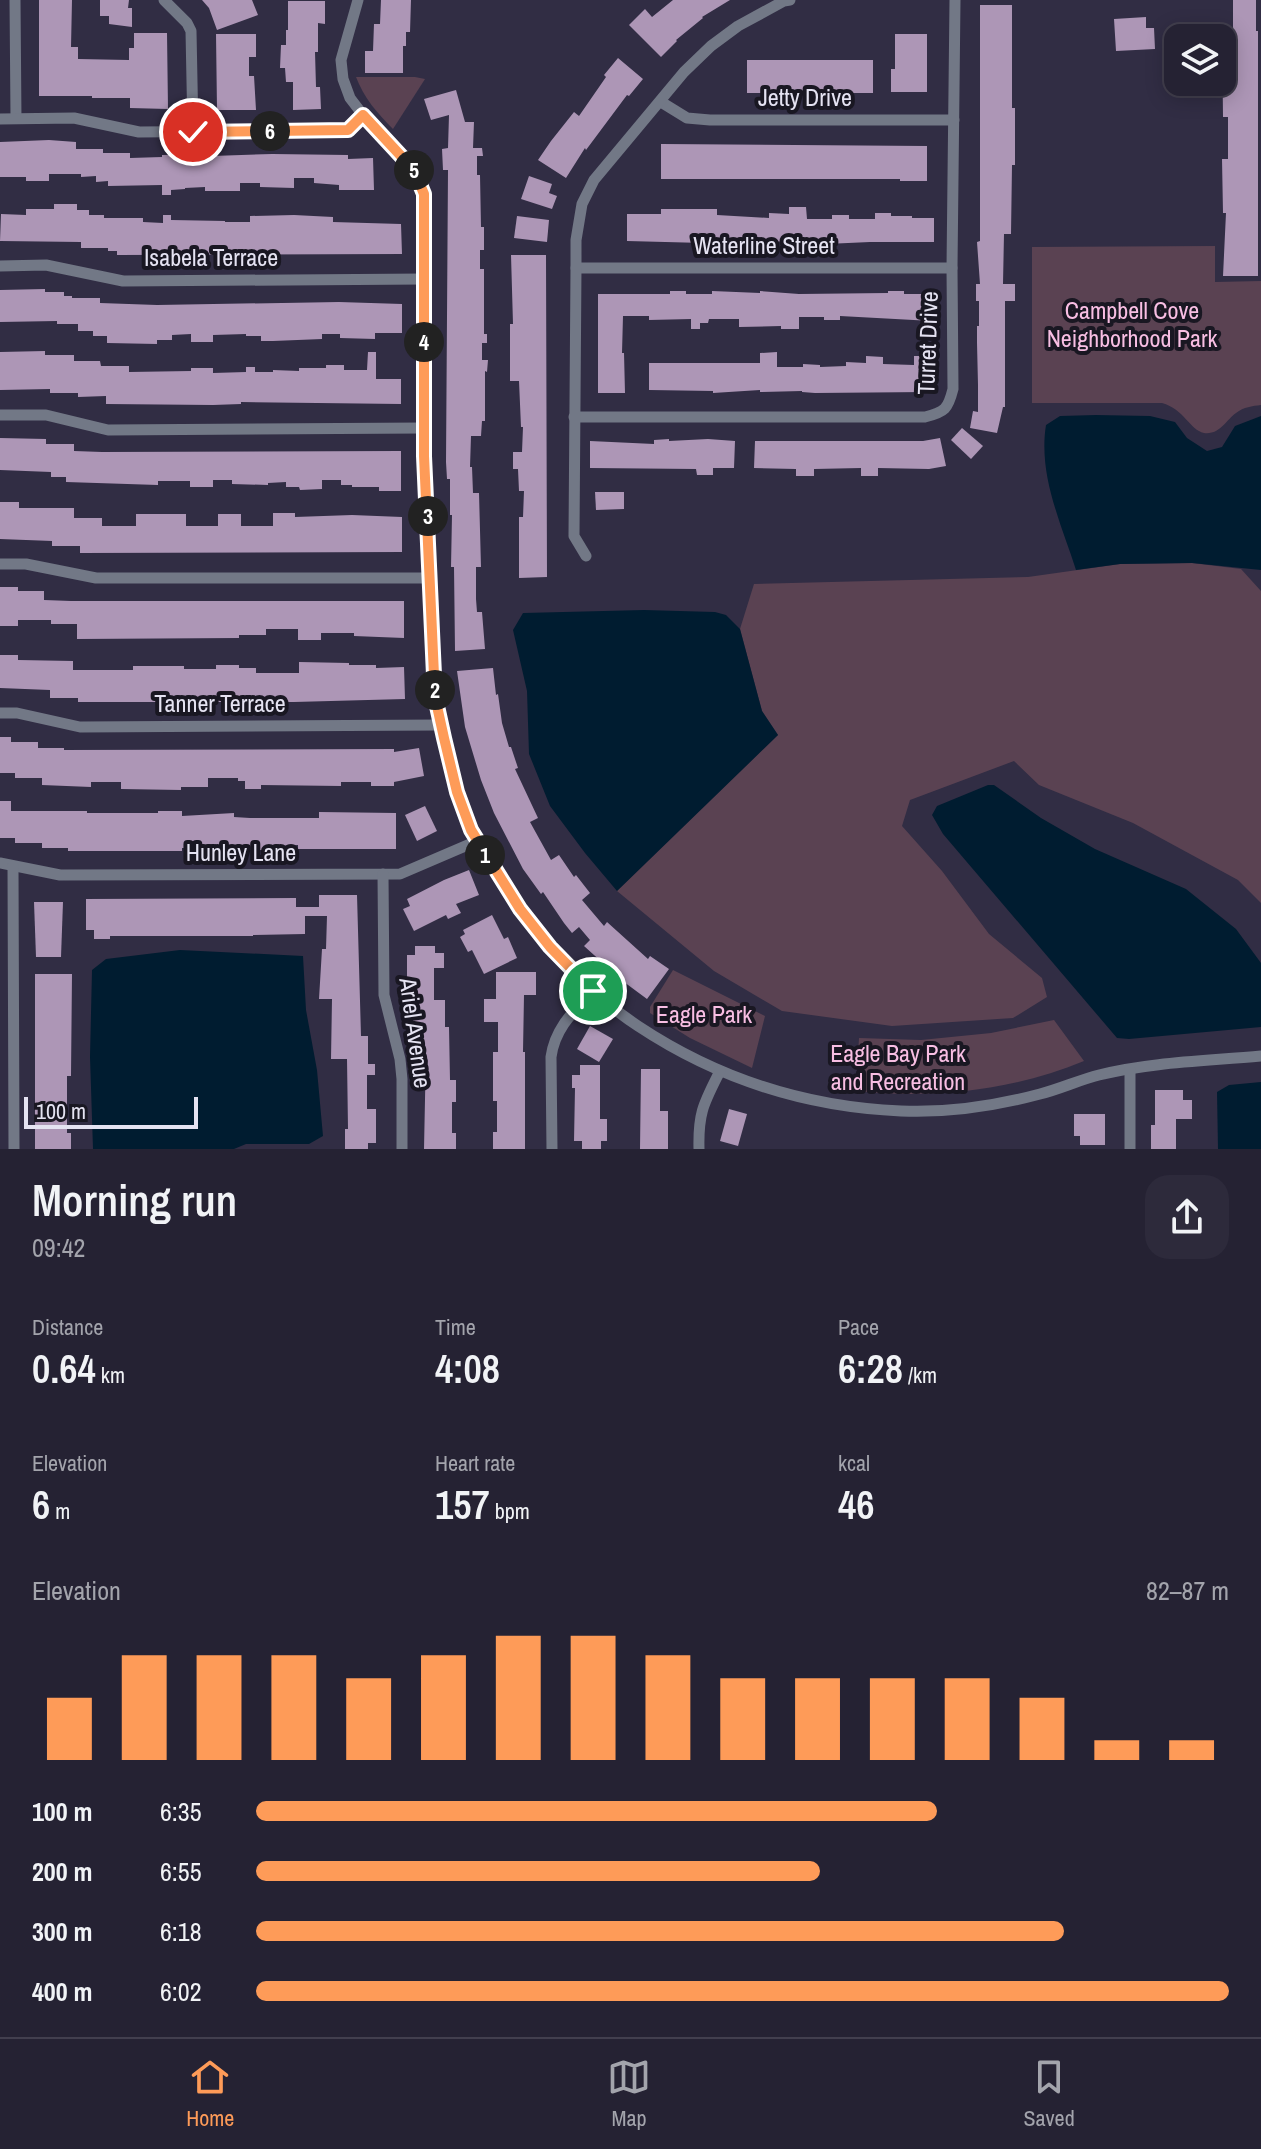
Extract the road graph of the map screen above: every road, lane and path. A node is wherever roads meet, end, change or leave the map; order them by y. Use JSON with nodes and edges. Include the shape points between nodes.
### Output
{"nodes":[{"id":1,"x":15,"y":0,"type":"edge"},
{"id":2,"x":164,"y":0,"type":"edge"},
{"id":3,"x":358,"y":0,"type":"edge"},
{"id":4,"x":790,"y":0,"type":"edge"},
{"id":5,"x":955,"y":0,"type":"edge"},
{"id":6,"x":661,"y":102,"type":"junction"},
{"id":7,"x":363,"y":115,"type":"junction"},
{"id":8,"x":16,"y":118,"type":"junction"},
{"id":9,"x":0,"y":119,"type":"edge"},
{"id":10,"x":954,"y":120,"type":"junction"},
{"id":11,"x":193,"y":132,"type":"junction"},
{"id":12,"x":0,"y":266,"type":"edge"},
{"id":13,"x":576,"y":268,"type":"junction"},
{"id":14,"x":952,"y":268,"type":"junction"},
{"id":15,"x":424,"y":279,"type":"junction"},
{"id":16,"x":0,"y":415,"type":"edge"},
{"id":17,"x":574,"y":417,"type":"junction"},
{"id":18,"x":423,"y":428,"type":"junction"},
{"id":19,"x":586,"y":556,"type":"dead end"},
{"id":20,"x":0,"y":564,"type":"edge"},
{"id":21,"x":430,"y":578,"type":"junction"},
{"id":22,"x":0,"y":713,"type":"edge"},
{"id":23,"x":441,"y":725,"type":"junction"},
{"id":24,"x":477,"y":841,"type":"junction"},
{"id":25,"x":0,"y":863,"type":"edge"},
{"id":26,"x":13,"y":866,"type":"junction"},
{"id":27,"x":383,"y":874,"type":"junction"},
{"id":28,"x":593,"y":991,"type":"junction"},
{"id":29,"x":1261,"y":1056,"type":"edge"},
{"id":30,"x":1130,"y":1070,"type":"junction"},
{"id":31,"x":720,"y":1071,"type":"junction"},
{"id":32,"x":14,"y":1149,"type":"edge"},
{"id":33,"x":402,"y":1149,"type":"edge"},
{"id":34,"x":552,"y":1149,"type":"edge"},
{"id":35,"x":699,"y":1149,"type":"edge"},
{"id":36,"x":1130,"y":1149,"type":"edge"}],
"edges":[{"from":1,"to":8,"type":"street"},
{"from":2,"to":11,"type":"street","via":[[191,31]]},
{"from":3,"to":7,"type":"street","via":[[341,60],[350,98]]},
{"from":4,"to":6,"type":"street","via":[[711,46]]},
{"from":5,"to":10,"type":"street","name":"Turret Drive"},
{"from":6,"to":10,"type":"street","name":"Jetty Drive","via":[[687,118],[710,120]]},
{"from":6,"to":13,"type":"street","via":[[594,180],[582,204]]},
{"from":7,"to":11,"type":"street","via":[[348,130]]},
{"from":7,"to":15,"type":"street","via":[[414,170],[424,194]]},
{"from":8,"to":9,"type":"street"},
{"from":8,"to":11,"type":"street","via":[[74,118],[139,132]]},
{"from":10,"to":14,"type":"street","name":"Turret Drive"},
{"from":12,"to":15,"type":"street","name":"Isabela Terrace","via":[[46,265],[123,281]]},
{"from":13,"to":14,"type":"street","name":"Waterline Street"},
{"from":13,"to":17,"type":"street"},
{"from":14,"to":17,"type":"street","name":"Turret Drive","via":[[953,389],[949,406],[939,414]]},
{"from":15,"to":18,"type":"street"},
{"from":16,"to":18,"type":"street","via":[[46,415],[108,430]]},
{"from":17,"to":19,"type":"street","via":[[574,536]]},
{"from":18,"to":21,"type":"street"},
{"from":20,"to":21,"type":"street","via":[[96,578]]},
{"from":21,"to":23,"type":"street"},
{"from":22,"to":23,"type":"street","name":"Tanner Terrace","via":[[80,727]]},
{"from":23,"to":24,"type":"street","via":[[457,792]]},
{"from":24,"to":27,"type":"street","name":"Hunley Lane","via":[[400,874]]},
{"from":24,"to":28,"type":"street","via":[[520,909]]},
{"from":25,"to":26,"type":"street","name":"Hunley Lane"},
{"from":26,"to":27,"type":"street","name":"Hunley Lane","via":[[60,875]]},
{"from":26,"to":32,"type":"street"},
{"from":27,"to":33,"type":"street","name":"Ariel Avenue","via":[[384,995],[400,1059]]},
{"from":28,"to":31,"type":"street","via":[[653,1036]]},
{"from":28,"to":34,"type":"street","via":[[568,1017],[552,1045]]},
{"from":29,"to":30,"type":"street"},
{"from":30,"to":31,"type":"street","via":[[949,1111],[855,1108],[802,1099]]},
{"from":30,"to":36,"type":"street"},
{"from":31,"to":35,"type":"street","via":[[702,1108]]}]}
